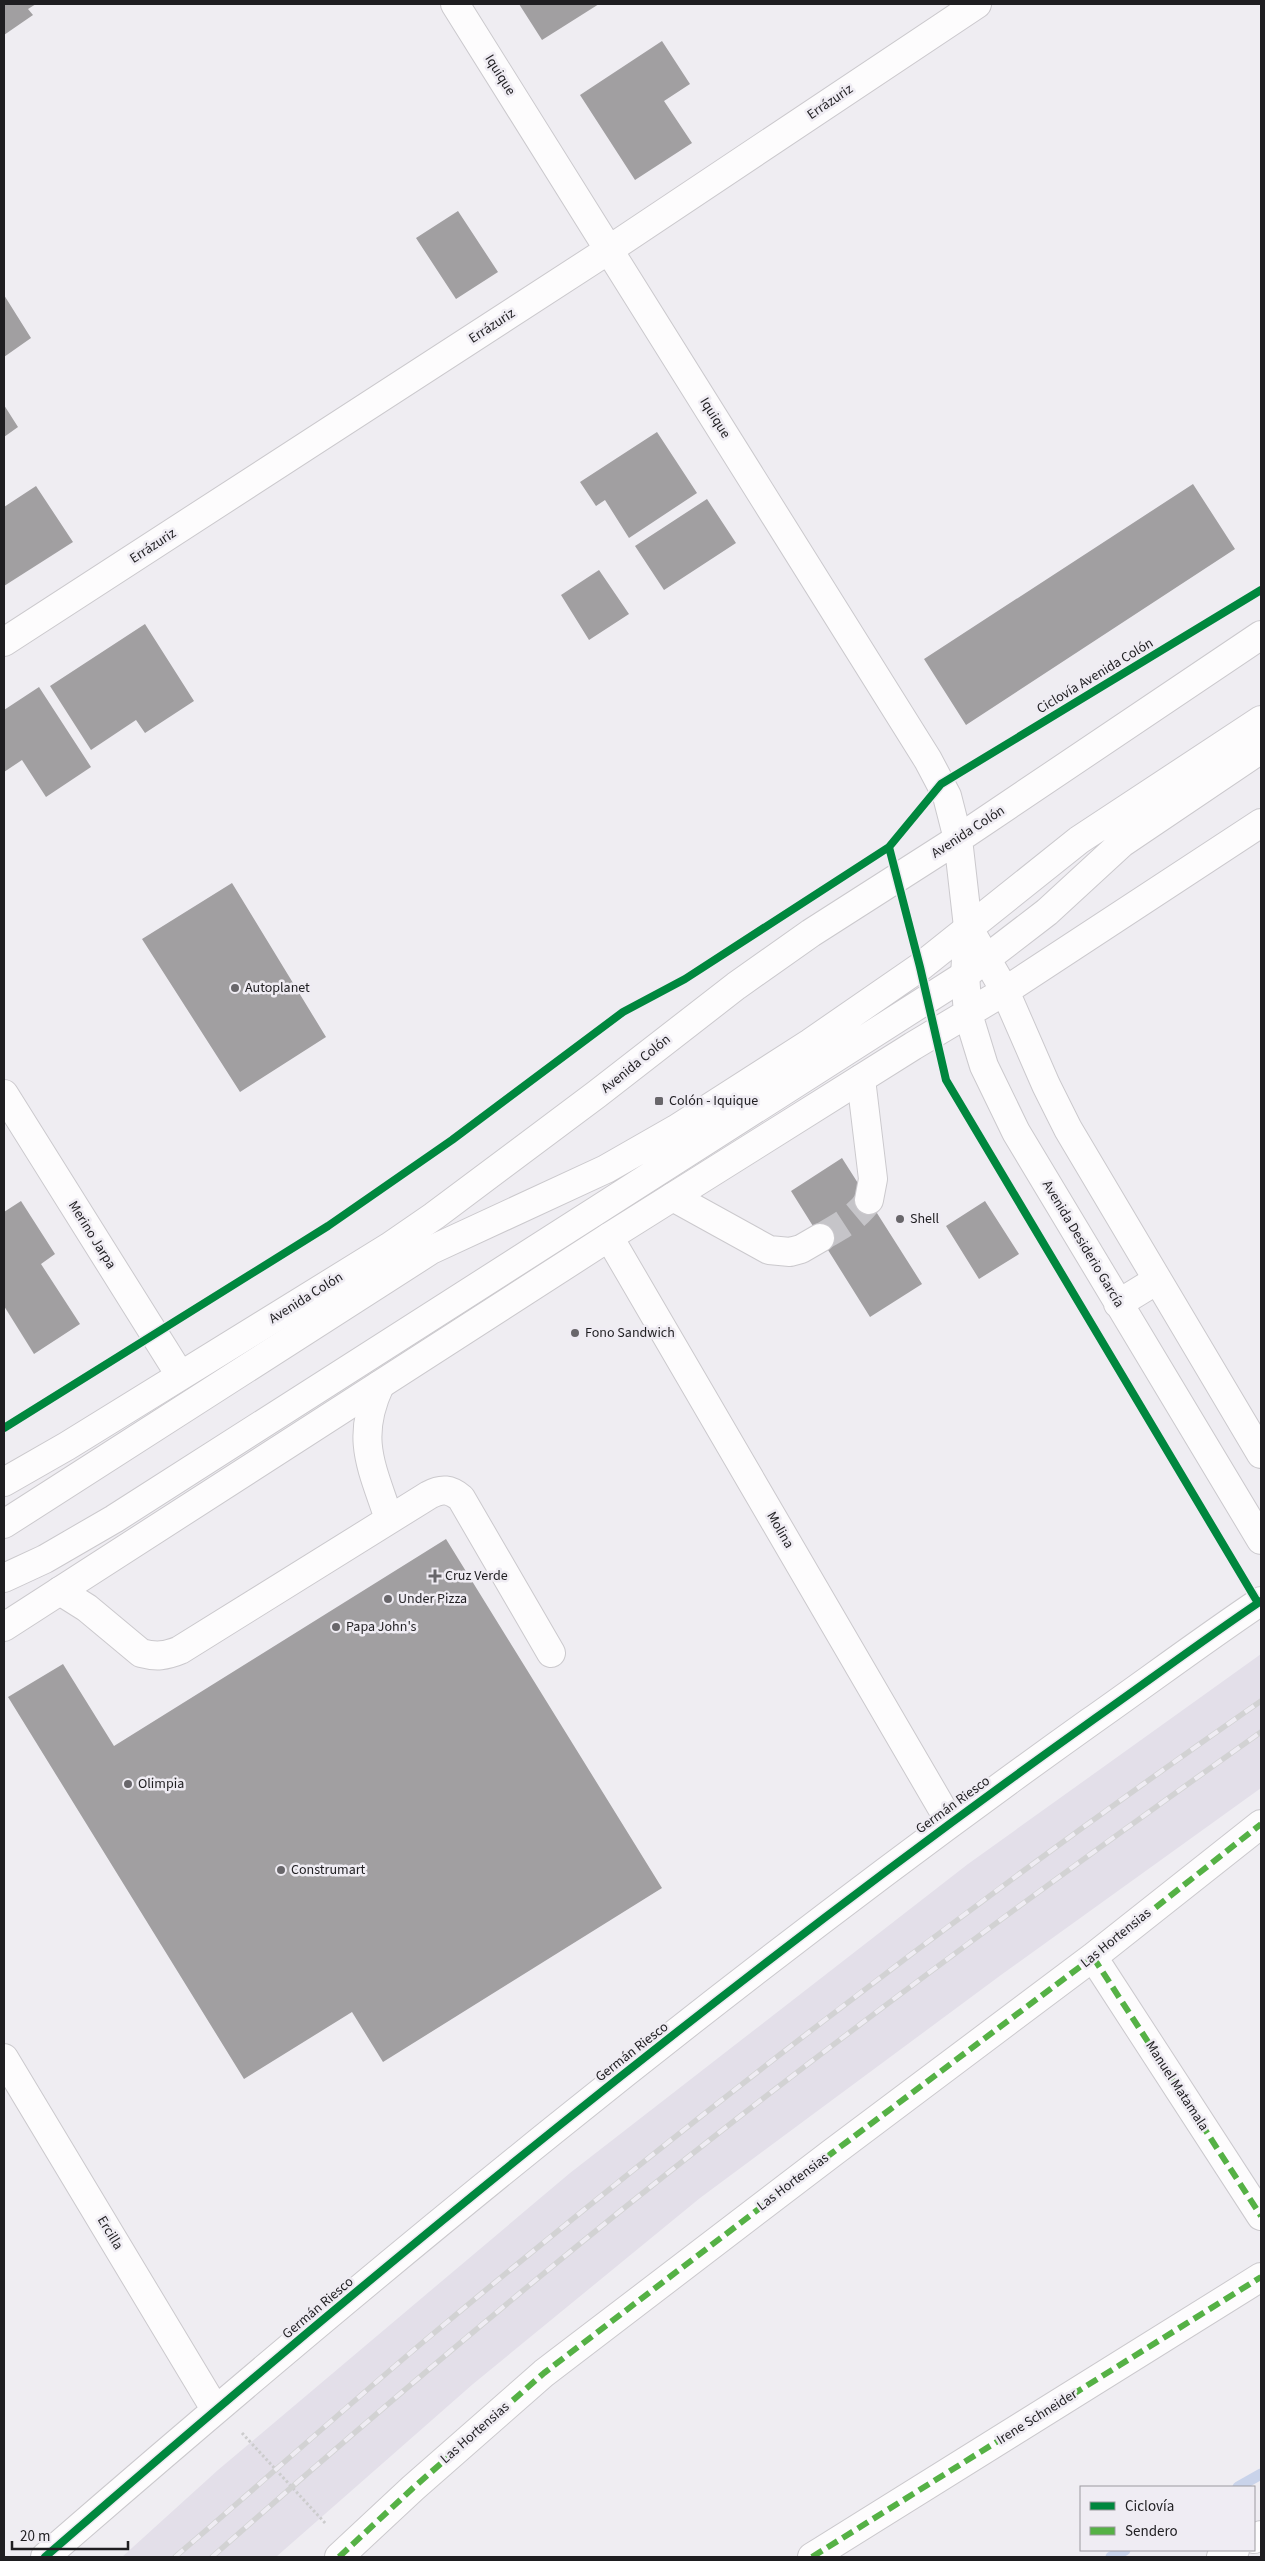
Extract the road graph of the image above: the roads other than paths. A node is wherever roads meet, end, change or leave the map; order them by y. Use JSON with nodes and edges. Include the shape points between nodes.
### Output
{"nodes":[{"id":1,"x":455,"y":4,"type":"edge"},
{"id":2,"x":977,"y":4,"type":"edge"},
{"id":3,"x":610,"y":249,"type":"junction"},
{"id":4,"x":1261,"y":635,"type":"edge"},
{"id":5,"x":4,"y":642,"type":"edge"},
{"id":6,"x":1261,"y":720,"type":"edge"},
{"id":7,"x":1261,"y":749,"type":"edge"},
{"id":8,"x":1261,"y":823,"type":"edge"},
{"id":9,"x":958,"y":839,"type":"junction"},
{"id":10,"x":968,"y":927,"type":"junction"},
{"id":11,"x":988,"y":960,"type":"junction"},
{"id":12,"x":965,"y":975,"type":"junction"},
{"id":13,"x":1005,"y":991,"type":"junction"},
{"id":14,"x":968,"y":1014,"type":"junction"},
{"id":15,"x":861,"y":1079,"type":"junction"},
{"id":16,"x":4,"y":1094,"type":"edge"},
{"id":17,"x":673,"y":1197,"type":"junction"},
{"id":18,"x":869,"y":1200,"type":"tunnel mouth"},
{"id":19,"x":609,"y":1237,"type":"junction"},
{"id":20,"x":820,"y":1238,"type":"tunnel mouth"},
{"id":21,"x":1156,"y":1280,"type":"junction"},
{"id":22,"x":1118,"y":1304,"type":"junction"},
{"id":23,"x":180,"y":1375,"type":"junction"},
{"id":24,"x":380,"y":1385,"type":"junction"},
{"id":25,"x":1261,"y":1454,"type":"edge"},
{"id":26,"x":4,"y":1482,"type":"edge"},
{"id":27,"x":390,"y":1519,"type":"junction"},
{"id":28,"x":4,"y":1524,"type":"edge"},
{"id":29,"x":1261,"y":1540,"type":"edge"},
{"id":30,"x":4,"y":1578,"type":"edge"},
{"id":31,"x":60,"y":1591,"type":"junction"},
{"id":32,"x":1261,"y":1600,"type":"edge"},
{"id":33,"x":4,"y":1627,"type":"edge"},
{"id":34,"x":551,"y":1653,"type":"dead end"},
{"id":35,"x":950,"y":1822,"type":"junction"},
{"id":36,"x":1261,"y":1824,"type":"edge"},
{"id":37,"x":1094,"y":1957,"type":"junction"},
{"id":38,"x":4,"y":2058,"type":"edge"},
{"id":39,"x":1261,"y":2216,"type":"edge"},
{"id":40,"x":1261,"y":2277,"type":"edge"},
{"id":41,"x":225,"y":2401,"type":"junction"},
{"id":42,"x":1233,"y":2551,"type":"edge"},
{"id":43,"x":344,"y":2553,"type":"edge"},
{"id":44,"x":45,"y":2557,"type":"edge"},
{"id":45,"x":812,"y":2557,"type":"edge"},
{"id":46,"x":1221,"y":2557,"type":"edge"}],
"edges":[{"from":1,"to":3,"type":"street","name":"Iquique"},
{"from":2,"to":3,"type":"street","name":"Errázuriz"},
{"from":3,"to":5,"type":"street","name":"Errázuriz"},
{"from":3,"to":9,"type":"street","name":"Iquique","via":[[928,760],[947,796]]},
{"from":4,"to":9,"type":"street","name":"Avenida Colón"},
{"from":6,"to":10,"type":"street","via":[[1079,840]]},
{"from":7,"to":11,"type":"street","via":[[1122,843],[1047,912]]},
{"from":8,"to":13,"type":"street"},
{"from":9,"to":10,"type":"street","name":"Avenida Desiderio García"},
{"from":9,"to":23,"type":"street","name":"Avenida Colón","via":[[811,933],[736,986],[434,1216]]},
{"from":10,"to":11,"type":"street","name":"Avenida Desiderio García"},
{"from":10,"to":12,"type":"street","name":"Avenida Desiderio García"},
{"from":10,"to":28,"type":"street","via":[[920,967],[676,1129],[606,1169],[431,1250]]},
{"from":11,"to":12,"type":"street"},
{"from":11,"to":13,"type":"street","name":"Avenida Desiderio García"},
{"from":12,"to":14,"type":"street","name":"Avenida Desiderio García"},
{"from":12,"to":30,"type":"street","via":[[114,1519],[45,1559]]},
{"from":13,"to":14,"type":"street"},
{"from":13,"to":21,"type":"street","name":"Avenida Desiderio García","via":[[1068,1129]]},
{"from":14,"to":15,"type":"street"},
{"from":14,"to":22,"type":"street","name":"Avenida Desiderio García","via":[[984,1066],[1000,1100]]},
{"from":15,"to":17,"type":"street"},
{"from":15,"to":18,"type":"street","via":[[873,1179]]},
{"from":16,"to":23,"type":"street","name":"Merino Jarpa"},
{"from":17,"to":19,"type":"street"},
{"from":17,"to":20,"type":"street","via":[[769,1250],[790,1252]]},
{"from":19,"to":24,"type":"street"},
{"from":19,"to":35,"type":"street","name":"Molina"},
{"from":21,"to":22,"type":"street"},
{"from":21,"to":25,"type":"street","name":"Avenida Desiderio García"},
{"from":22,"to":29,"type":"street","name":"Avenida Desiderio García"},
{"from":23,"to":26,"type":"street","name":"Avenida Colón"},
{"from":24,"to":27,"type":"street","via":[[368,1418],[366,1448]]},
{"from":24,"to":31,"type":"street"},
{"from":27,"to":31,"type":"street","via":[[167,1656],[141,1652],[87,1608]]},
{"from":27,"to":34,"type":"street","via":[[437,1491],[446,1490],[461,1498]]},
{"from":31,"to":33,"type":"street"},
{"from":32,"to":35,"type":"street","name":"Germán Riesco"},
{"from":35,"to":41,"type":"street","name":"Germán Riesco","via":[[569,2117]]},
{"from":36,"to":37,"type":"street","name":"Las Hortensias"},
{"from":37,"to":39,"type":"street","name":"Manuel Matamala"},
{"from":37,"to":43,"type":"street","name":"Las Hortensias","via":[[544,2373]]},
{"from":38,"to":41,"type":"street","name":"Ercilla"},
{"from":40,"to":45,"type":"street","name":"Irene Schneider"},
{"from":41,"to":44,"type":"street","name":"Germán Riesco"},
{"from":42,"to":46,"type":"street"}]}
